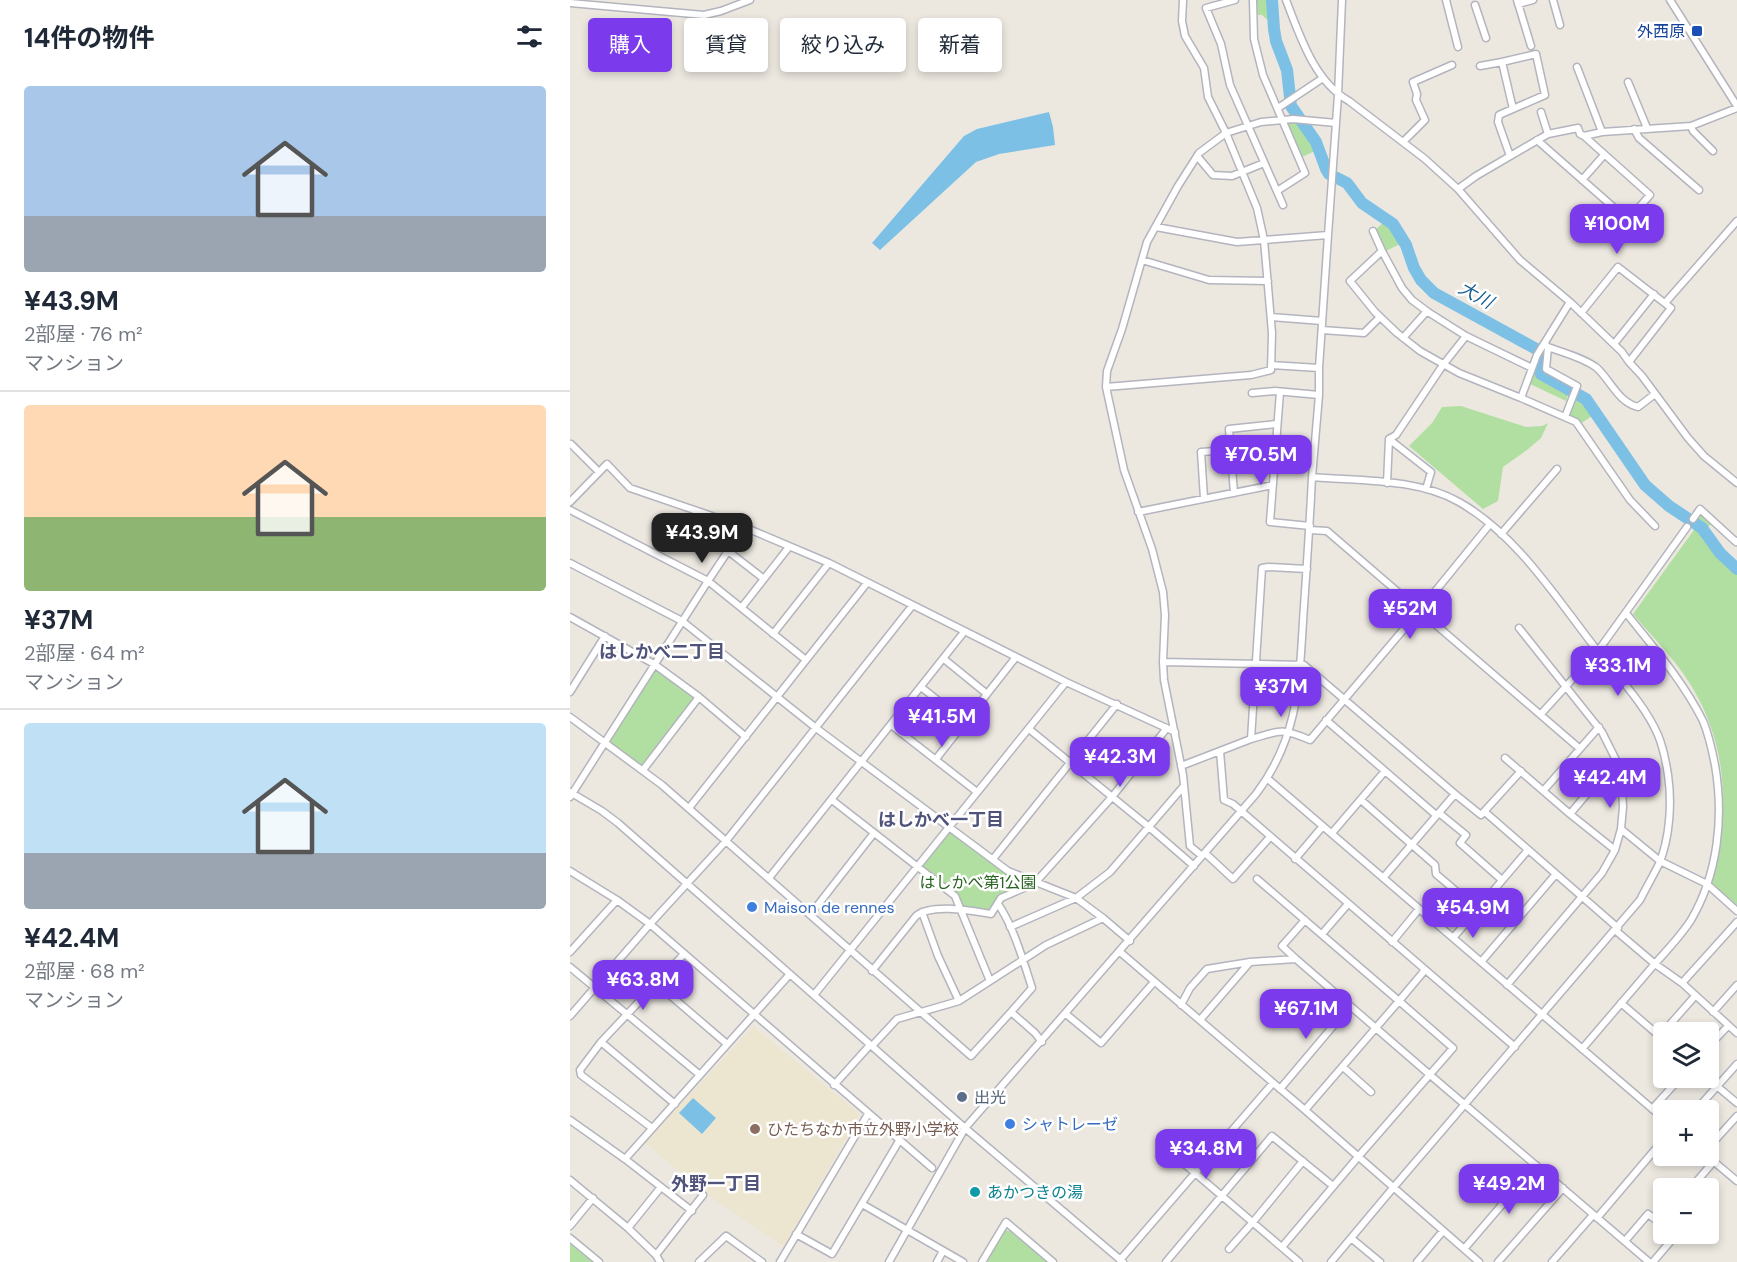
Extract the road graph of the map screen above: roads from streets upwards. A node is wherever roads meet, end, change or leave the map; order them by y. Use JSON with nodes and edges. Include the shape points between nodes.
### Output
{"nodes":[{"id":1,"x":750,"y":0,"type":"edge"},
{"id":2,"x":1183,"y":0,"type":"edge"},
{"id":3,"x":1235,"y":0,"type":"edge"},
{"id":4,"x":1253,"y":0,"type":"edge"},
{"id":5,"x":1286,"y":0,"type":"edge"},
{"id":6,"x":1342,"y":0,"type":"edge"},
{"id":7,"x":1446,"y":0,"type":"edge"},
{"id":8,"x":1533,"y":0,"type":"edge"},
{"id":9,"x":1553,"y":0,"type":"edge"},
{"id":10,"x":1673,"y":1,"type":"edge"},
{"id":11,"x":1518,"y":2,"type":"edge"},
{"id":12,"x":570,"y":3,"type":"edge"},
{"id":13,"x":1475,"y":5,"type":"dead end"},
{"id":14,"x":1560,"y":25,"type":"dead end"},
{"id":15,"x":1485,"y":38,"type":"dead end"},
{"id":16,"x":1531,"y":46,"type":"dead end"},
{"id":17,"x":1458,"y":47,"type":"dead end"},
{"id":18,"x":1502,"y":62,"type":"junction"},
{"id":19,"x":1452,"y":65,"type":"dead end"},
{"id":20,"x":1480,"y":66,"type":"dead end"},
{"id":21,"x":1577,"y":68,"type":"dead end"},
{"id":22,"x":1323,"y":78,"type":"junction"},
{"id":23,"x":1628,"y":82,"type":"dead end"},
{"id":24,"x":1338,"y":95,"type":"junction"},
{"id":25,"x":1281,"y":107,"type":"junction"},
{"id":26,"x":1737,"y":107,"type":"edge"},
{"id":27,"x":1513,"y":109,"type":"junction"},
{"id":28,"x":1541,"y":112,"type":"dead end"},
{"id":29,"x":1283,"y":119,"type":"junction"},
{"id":30,"x":1336,"y":123,"type":"junction"},
{"id":31,"x":1248,"y":125,"type":"junction"},
{"id":32,"x":1690,"y":126,"type":"junction"},
{"id":33,"x":1647,"y":128,"type":"junction"},
{"id":34,"x":1634,"y":129,"type":"junction"},
{"id":35,"x":1602,"y":132,"type":"junction"},
{"id":36,"x":1226,"y":133,"type":"junction"},
{"id":37,"x":1548,"y":134,"type":"junction"},
{"id":38,"x":1584,"y":136,"type":"junction"},
{"id":39,"x":1537,"y":140,"type":"junction"},
{"id":40,"x":1403,"y":142,"type":"junction"},
{"id":41,"x":1713,"y":151,"type":"dead end"},
{"id":42,"x":1604,"y":155,"type":"junction"},
{"id":43,"x":1197,"y":156,"type":"junction"},
{"id":44,"x":1510,"y":156,"type":"junction"},
{"id":45,"x":1264,"y":163,"type":"junction"},
{"id":46,"x":1242,"y":172,"type":"junction"},
{"id":47,"x":1582,"y":180,"type":"junction"},
{"id":48,"x":1458,"y":189,"type":"junction"},
{"id":49,"x":1699,"y":190,"type":"dead end"},
{"id":50,"x":1277,"y":191,"type":"junction"},
{"id":51,"x":1283,"y":205,"type":"dead end"},
{"id":52,"x":1737,"y":221,"type":"edge"},
{"id":53,"x":1156,"y":227,"type":"junction"},
{"id":54,"x":1372,"y":231,"type":"dead end"},
{"id":55,"x":1328,"y":235,"type":"junction"},
{"id":56,"x":1264,"y":240,"type":"junction"},
{"id":57,"x":1382,"y":250,"type":"junction"},
{"id":58,"x":1142,"y":260,"type":"junction"},
{"id":59,"x":1268,"y":281,"type":"junction"},
{"id":60,"x":1654,"y":294,"type":"junction"},
{"id":61,"x":1570,"y":302,"type":"junction"},
{"id":62,"x":1665,"y":303,"type":"junction"},
{"id":63,"x":1427,"y":311,"type":"junction"},
{"id":64,"x":1581,"y":313,"type":"junction"},
{"id":65,"x":1271,"y":317,"type":"junction"},
{"id":66,"x":1380,"y":317,"type":"junction"},
{"id":67,"x":1322,"y":321,"type":"junction"},
{"id":68,"x":1322,"y":330,"type":"junction"},
{"id":69,"x":1466,"y":336,"type":"junction"},
{"id":70,"x":1403,"y":338,"type":"junction"},
{"id":71,"x":1614,"y":344,"type":"junction"},
{"id":72,"x":1546,"y":346,"type":"junction"},
{"id":73,"x":1629,"y":362,"type":"junction"},
{"id":74,"x":1271,"y":365,"type":"junction"},
{"id":75,"x":1443,"y":365,"type":"junction"},
{"id":76,"x":1319,"y":368,"type":"junction"},
{"id":77,"x":1532,"y":368,"type":"junction"},
{"id":78,"x":1106,"y":387,"type":"junction"},
{"id":79,"x":1280,"y":392,"type":"junction"},
{"id":80,"x":1252,"y":393,"type":"dead end"},
{"id":81,"x":1319,"y":394,"type":"junction"},
{"id":82,"x":1655,"y":394,"type":"junction"},
{"id":83,"x":1521,"y":398,"type":"junction"},
{"id":84,"x":1565,"y":417,"type":"junction"},
{"id":85,"x":1276,"y":424,"type":"junction"},
{"id":86,"x":1389,"y":439,"type":"junction"},
{"id":87,"x":571,"y":444,"type":"edge"},
{"id":88,"x":1231,"y":450,"type":"junction"},
{"id":89,"x":1557,"y":469,"type":"dead end"},
{"id":90,"x":599,"y":472,"type":"junction"},
{"id":91,"x":1312,"y":477,"type":"junction"},
{"id":92,"x":1387,"y":483,"type":"junction"},
{"id":93,"x":1737,"y":483,"type":"edge"},
{"id":94,"x":1273,"y":485,"type":"junction"},
{"id":95,"x":1426,"y":489,"type":"junction"},
{"id":96,"x":1234,"y":493,"type":"junction"},
{"id":97,"x":1204,"y":498,"type":"junction"},
{"id":98,"x":570,"y":502,"type":"edge"},
{"id":99,"x":570,"y":510,"type":"edge"},
{"id":100,"x":1138,"y":512,"type":"junction"},
{"id":101,"x":1693,"y":519,"type":"dead end"},
{"id":102,"x":1490,"y":524,"type":"junction"},
{"id":103,"x":1655,"y":526,"type":"dead end"},
{"id":104,"x":744,"y":527,"type":"junction"},
{"id":105,"x":1687,"y":527,"type":"dead end"},
{"id":106,"x":1310,"y":528,"type":"junction"},
{"id":107,"x":1501,"y":534,"type":"junction"},
{"id":108,"x":1736,"y":542,"type":"edge"},
{"id":109,"x":789,"y":547,"type":"junction"},
{"id":110,"x":728,"y":551,"type":"junction"},
{"id":111,"x":570,"y":563,"type":"edge"},
{"id":112,"x":829,"y":563,"type":"junction"},
{"id":113,"x":1307,"y":569,"type":"junction"},
{"id":114,"x":765,"y":579,"type":"junction"},
{"id":115,"x":708,"y":581,"type":"junction"},
{"id":116,"x":867,"y":583,"type":"junction"},
{"id":117,"x":912,"y":606,"type":"junction"},
{"id":118,"x":742,"y":607,"type":"junction"},
{"id":119,"x":1420,"y":610,"type":"junction"},
{"id":120,"x":1626,"y":613,"type":"junction"},
{"id":121,"x":570,"y":617,"type":"edge"},
{"id":122,"x":682,"y":621,"type":"junction"},
{"id":123,"x":1519,"y":628,"type":"dead end"},
{"id":124,"x":964,"y":632,"type":"junction"},
{"id":125,"x":773,"y":634,"type":"junction"},
{"id":126,"x":605,"y":636,"type":"junction"},
{"id":127,"x":1598,"y":651,"type":"junction"},
{"id":128,"x":1016,"y":657,"type":"junction"},
{"id":129,"x":944,"y":658,"type":"junction"},
{"id":130,"x":806,"y":660,"type":"junction"},
{"id":131,"x":1163,"y":662,"type":"junction"},
{"id":132,"x":654,"y":664,"type":"junction"},
{"id":133,"x":1256,"y":664,"type":"junction"},
{"id":134,"x":1300,"y":664,"type":"junction"},
{"id":135,"x":1066,"y":682,"type":"junction"},
{"id":136,"x":1567,"y":686,"type":"junction"},
{"id":137,"x":921,"y":687,"type":"junction"},
{"id":138,"x":570,"y":692,"type":"edge"},
{"id":139,"x":987,"y":694,"type":"junction"},
{"id":140,"x":699,"y":697,"type":"junction"},
{"id":141,"x":777,"y":697,"type":"junction"},
{"id":142,"x":1345,"y":699,"type":"junction"},
{"id":143,"x":1117,"y":704,"type":"junction"},
{"id":144,"x":1541,"y":714,"type":"junction"},
{"id":145,"x":570,"y":717,"type":"edge"},
{"id":146,"x":1326,"y":720,"type":"junction"},
{"id":147,"x":965,"y":722,"type":"junction"},
{"id":148,"x":891,"y":725,"type":"junction"},
{"id":149,"x":1599,"y":727,"type":"junction"},
{"id":150,"x":816,"y":728,"type":"junction"},
{"id":151,"x":1167,"y":728,"type":"junction"},
{"id":152,"x":1029,"y":729,"type":"junction"},
{"id":153,"x":1290,"y":731,"type":"junction"},
{"id":154,"x":1175,"y":732,"type":"junction"},
{"id":155,"x":746,"y":737,"type":"junction"},
{"id":156,"x":1251,"y":739,"type":"junction"},
{"id":157,"x":605,"y":742,"type":"junction"},
{"id":158,"x":1580,"y":748,"type":"junction"},
{"id":159,"x":1220,"y":751,"type":"junction"},
{"id":160,"x":1505,"y":758,"type":"dead end"},
{"id":161,"x":936,"y":759,"type":"junction"},
{"id":162,"x":862,"y":762,"type":"junction"},
{"id":163,"x":1070,"y":763,"type":"junction"},
{"id":164,"x":1181,"y":765,"type":"junction"},
{"id":165,"x":643,"y":770,"type":"junction"},
{"id":166,"x":1385,"y":771,"type":"junction"},
{"id":167,"x":1521,"y":771,"type":"junction"},
{"id":168,"x":1620,"y":774,"type":"junction"},
{"id":169,"x":1268,"y":778,"type":"junction"},
{"id":170,"x":1183,"y":787,"type":"junction"},
{"id":171,"x":1544,"y":790,"type":"junction"},
{"id":172,"x":977,"y":792,"type":"junction"},
{"id":173,"x":571,"y":793,"type":"edge"},
{"id":174,"x":1455,"y":794,"type":"junction"},
{"id":175,"x":1112,"y":797,"type":"junction"},
{"id":176,"x":832,"y":800,"type":"junction"},
{"id":177,"x":1360,"y":800,"type":"junction"},
{"id":178,"x":689,"y":808,"type":"junction"},
{"id":179,"x":1241,"y":812,"type":"junction"},
{"id":180,"x":1485,"y":812,"type":"junction"},
{"id":181,"x":1570,"y":813,"type":"junction"},
{"id":182,"x":1438,"y":814,"type":"junction"},
{"id":183,"x":1323,"y":826,"type":"junction"},
{"id":184,"x":949,"y":827,"type":"junction"},
{"id":185,"x":1149,"y":827,"type":"junction"},
{"id":186,"x":1621,"y":829,"type":"junction"},
{"id":187,"x":874,"y":833,"type":"junction"},
{"id":188,"x":1332,"y":833,"type":"junction"},
{"id":189,"x":1270,"y":837,"type":"junction"},
{"id":190,"x":726,"y":841,"type":"junction"},
{"id":191,"x":1411,"y":844,"type":"junction"},
{"id":192,"x":1528,"y":850,"type":"junction"},
{"id":193,"x":1615,"y":850,"type":"junction"},
{"id":194,"x":1204,"y":855,"type":"junction"},
{"id":195,"x":993,"y":859,"type":"junction"},
{"id":196,"x":1296,"y":859,"type":"junction"},
{"id":197,"x":1660,"y":861,"type":"junction"},
{"id":198,"x":1194,"y":866,"type":"junction"},
{"id":199,"x":917,"y":867,"type":"junction"},
{"id":200,"x":570,"y":871,"type":"edge"},
{"id":201,"x":1556,"y":874,"type":"junction"},
{"id":202,"x":769,"y":878,"type":"junction"},
{"id":203,"x":1383,"y":878,"type":"junction"},
{"id":204,"x":1257,"y":879,"type":"dead end"},
{"id":205,"x":1502,"y":880,"type":"junction"},
{"id":206,"x":1035,"y":883,"type":"junction"},
{"id":207,"x":687,"y":884,"type":"junction"},
{"id":208,"x":1707,"y":884,"type":"junction"},
{"id":209,"x":1454,"y":890,"type":"junction"},
{"id":210,"x":1582,"y":897,"type":"junction"},
{"id":211,"x":1076,"y":898,"type":"junction"},
{"id":212,"x":617,"y":900,"type":"junction"},
{"id":213,"x":998,"y":904,"type":"junction"},
{"id":214,"x":1348,"y":904,"type":"junction"},
{"id":215,"x":1419,"y":909,"type":"junction"},
{"id":216,"x":1477,"y":909,"type":"junction"},
{"id":217,"x":1737,"y":910,"type":"edge"},
{"id":218,"x":962,"y":911,"type":"junction"},
{"id":219,"x":922,"y":912,"type":"junction"},
{"id":220,"x":810,"y":915,"type":"junction"},
{"id":221,"x":1103,"y":918,"type":"junction"},
{"id":222,"x":1430,"y":918,"type":"junction"},
{"id":223,"x":1305,"y":920,"type":"junction"},
{"id":224,"x":1737,"y":921,"type":"edge"},
{"id":225,"x":650,"y":924,"type":"junction"},
{"id":226,"x":1010,"y":927,"type":"junction"},
{"id":227,"x":1617,"y":929,"type":"junction"},
{"id":228,"x":1322,"y":934,"type":"junction"},
{"id":229,"x":1453,"y":938,"type":"junction"},
{"id":230,"x":1130,"y":941,"type":"junction"},
{"id":231,"x":1392,"y":942,"type":"junction"},
{"id":232,"x":849,"y":950,"type":"junction"},
{"id":233,"x":570,"y":952,"type":"edge"},
{"id":234,"x":1120,"y":952,"type":"junction"},
{"id":235,"x":684,"y":954,"type":"junction"},
{"id":236,"x":1296,"y":959,"type":"junction"},
{"id":237,"x":1023,"y":960,"type":"junction"},
{"id":238,"x":1250,"y":962,"type":"junction"},
{"id":239,"x":1481,"y":962,"type":"junction"},
{"id":240,"x":1655,"y":964,"type":"junction"},
{"id":241,"x":570,"y":967,"type":"edge"},
{"id":242,"x":1425,"y":970,"type":"junction"},
{"id":243,"x":873,"y":971,"type":"junction"},
{"id":244,"x":790,"y":974,"type":"junction"},
{"id":245,"x":990,"y":981,"type":"junction"},
{"id":246,"x":1154,"y":982,"type":"junction"},
{"id":247,"x":1682,"y":983,"type":"junction"},
{"id":248,"x":657,"y":984,"type":"junction"},
{"id":249,"x":1507,"y":985,"type":"junction"},
{"id":250,"x":1737,"y":985,"type":"edge"},
{"id":251,"x":594,"y":987,"type":"junction"},
{"id":252,"x":814,"y":995,"type":"junction"},
{"id":253,"x":1695,"y":996,"type":"junction"},
{"id":254,"x":1399,"y":1000,"type":"junction"},
{"id":255,"x":959,"y":1001,"type":"junction"},
{"id":256,"x":1621,"y":1004,"type":"junction"},
{"id":257,"x":1181,"y":1005,"type":"junction"},
{"id":258,"x":1350,"y":1006,"type":"junction"},
{"id":259,"x":921,"y":1012,"type":"junction"},
{"id":260,"x":1011,"y":1012,"type":"junction"},
{"id":261,"x":1713,"y":1012,"type":"junction"},
{"id":262,"x":627,"y":1014,"type":"junction"},
{"id":263,"x":754,"y":1014,"type":"junction"},
{"id":264,"x":1066,"y":1014,"type":"junction"},
{"id":265,"x":570,"y":1016,"type":"edge"},
{"id":266,"x":1542,"y":1016,"type":"junction"},
{"id":267,"x":1200,"y":1020,"type":"junction"},
{"id":268,"x":1674,"y":1022,"type":"edge"},
{"id":269,"x":1728,"y":1026,"type":"junction"},
{"id":270,"x":1376,"y":1029,"type":"junction"},
{"id":271,"x":1653,"y":1031,"type":"edge"},
{"id":272,"x":1737,"y":1034,"type":"edge"},
{"id":273,"x":1719,"y":1035,"type":"edge"},
{"id":274,"x":601,"y":1042,"type":"junction"},
{"id":275,"x":1042,"y":1042,"type":"junction"},
{"id":276,"x":727,"y":1044,"type":"junction"},
{"id":277,"x":871,"y":1045,"type":"junction"},
{"id":278,"x":1515,"y":1047,"type":"junction"},
{"id":279,"x":1582,"y":1049,"type":"junction"},
{"id":280,"x":1737,"y":1064,"type":"edge"},
{"id":281,"x":1343,"y":1067,"type":"junction"},
{"id":282,"x":1429,"y":1074,"type":"junction"},
{"id":283,"x":700,"y":1075,"type":"junction"},
{"id":284,"x":1273,"y":1083,"type":"junction"},
{"id":285,"x":1719,"y":1084,"type":"edge"},
{"id":286,"x":834,"y":1085,"type":"junction"},
{"id":287,"x":1671,"y":1088,"type":"edge"},
{"id":288,"x":1715,"y":1088,"type":"edge"},
{"id":289,"x":1719,"y":1088,"type":"edge"},
{"id":290,"x":1280,"y":1089,"type":"junction"},
{"id":291,"x":1371,"y":1092,"type":"dead end"},
{"id":292,"x":1705,"y":1100,"type":"edge"},
{"id":293,"x":1737,"y":1103,"type":"edge"},
{"id":294,"x":675,"y":1104,"type":"junction"},
{"id":295,"x":1465,"y":1104,"type":"junction"},
{"id":296,"x":1652,"y":1109,"type":"joint"},
{"id":297,"x":1305,"y":1110,"type":"junction"},
{"id":298,"x":868,"y":1114,"type":"junction"},
{"id":299,"x":1737,"y":1116,"type":"edge"},
{"id":300,"x":570,"y":1120,"type":"edge"},
{"id":301,"x":652,"y":1128,"type":"junction"},
{"id":302,"x":965,"y":1128,"type":"junction"},
{"id":303,"x":1719,"y":1136,"type":"edge"},
{"id":304,"x":899,"y":1141,"type":"junction"},
{"id":305,"x":1653,"y":1151,"type":"edge"},
{"id":306,"x":1358,"y":1157,"type":"junction"},
{"id":307,"x":625,"y":1159,"type":"junction"},
{"id":308,"x":1181,"y":1161,"type":"dead end"},
{"id":309,"x":1303,"y":1161,"type":"junction"},
{"id":310,"x":1536,"y":1165,"type":"junction"},
{"id":311,"x":1719,"y":1165,"type":"edge"},
{"id":312,"x":1710,"y":1166,"type":"edge"},
{"id":313,"x":932,"y":1168,"type":"dead end"},
{"id":314,"x":1196,"y":1173,"type":"junction"},
{"id":315,"x":1700,"y":1178,"type":"edge"},
{"id":316,"x":570,"y":1180,"type":"edge"},
{"id":317,"x":1737,"y":1181,"type":"edge"},
{"id":318,"x":1333,"y":1186,"type":"junction"},
{"id":319,"x":661,"y":1187,"type":"junction"},
{"id":320,"x":1393,"y":1188,"type":"junction"},
{"id":321,"x":1563,"y":1188,"type":"junction"},
{"id":322,"x":703,"y":1195,"type":"dead end"},
{"id":323,"x":1222,"y":1196,"type":"junction"},
{"id":324,"x":593,"y":1198,"type":"junction"},
{"id":325,"x":862,"y":1204,"type":"junction"},
{"id":326,"x":692,"y":1211,"type":"junction"},
{"id":327,"x":1595,"y":1216,"type":"junction"},
{"id":328,"x":1653,"y":1218,"type":"edge"},
{"id":329,"x":1253,"y":1222,"type":"junction"},
{"id":330,"x":570,"y":1226,"type":"edge"},
{"id":331,"x":628,"y":1228,"type":"junction"},
{"id":332,"x":908,"y":1231,"type":"junction"},
{"id":333,"x":1443,"y":1231,"type":"junction"},
{"id":334,"x":796,"y":1234,"type":"junction"},
{"id":335,"x":570,"y":1238,"type":"edge"},
{"id":336,"x":1351,"y":1238,"type":"junction"},
{"id":337,"x":1625,"y":1241,"type":"junction"},
{"id":338,"x":1668,"y":1244,"type":"edge"},
{"id":339,"x":1282,"y":1247,"type":"junction"},
{"id":340,"x":1228,"y":1249,"type":"dead end"},
{"id":341,"x":1464,"y":1249,"type":"junction"},
{"id":342,"x":943,"y":1251,"type":"junction"},
{"id":343,"x":656,"y":1255,"type":"junction"},
{"id":344,"x":1122,"y":1261,"type":"edge"},
{"id":345,"x":599,"y":1262,"type":"edge"},
{"id":346,"x":660,"y":1262,"type":"edge"},
{"id":347,"x":699,"y":1262,"type":"edge"},
{"id":348,"x":762,"y":1262,"type":"edge"},
{"id":349,"x":780,"y":1262,"type":"edge"},
{"id":350,"x":889,"y":1262,"type":"edge"},
{"id":351,"x":937,"y":1262,"type":"edge"},
{"id":352,"x":963,"y":1262,"type":"edge"},
{"id":353,"x":982,"y":1262,"type":"edge"},
{"id":354,"x":1053,"y":1262,"type":"edge"},
{"id":355,"x":1166,"y":1262,"type":"edge"},
{"id":356,"x":1299,"y":1262,"type":"edge"},
{"id":357,"x":1331,"y":1262,"type":"edge"},
{"id":358,"x":1380,"y":1262,"type":"edge"},
{"id":359,"x":1417,"y":1262,"type":"edge"},
{"id":360,"x":1479,"y":1262,"type":"edge"},
{"id":361,"x":1498,"y":1262,"type":"edge"},
{"id":362,"x":1551,"y":1262,"type":"edge"},
{"id":363,"x":1648,"y":1262,"type":"edge"},
{"id":364,"x":1653,"y":1262,"type":"edge"}],
"edges":[{"from":1,"to":12,"type":"street","via":[[704,15]]},
{"from":2,"to":36,"type":"street","via":[[1185,36],[1204,68],[1208,97]]},
{"from":3,"to":31,"type":"street","via":[[1206,8],[1221,44],[1230,85]]},
{"from":4,"to":25,"type":"street","via":[[1254,39],[1263,75]]},
{"from":5,"to":22,"type":"street","via":[[1302,41]]},
{"from":6,"to":24,"type":"street"},
{"from":7,"to":17,"type":"street"},
{"from":8,"to":11,"type":"street"},
{"from":9,"to":14,"type":"street"},
{"from":10,"to":26,"type":"street"},
{"from":11,"to":16,"type":"street"},
{"from":13,"to":15,"type":"street"},
{"from":18,"to":20,"type":"street"},
{"from":18,"to":27,"type":"street"},
{"from":18,"to":27,"type":"street","via":[[1536,54],[1545,95]]},
{"from":19,"to":40,"type":"street","via":[[1413,82],[1425,120]]},
{"from":21,"to":35,"type":"street"},
{"from":22,"to":24,"type":"street"},
{"from":22,"to":25,"type":"street"},
{"from":23,"to":33,"type":"street"},
{"from":24,"to":30,"type":"street"},
{"from":24,"to":40,"type":"street"},
{"from":25,"to":29,"type":"street"},
{"from":26,"to":32,"type":"street"},
{"from":27,"to":44,"type":"street","via":[[1499,115],[1498,122]]},
{"from":28,"to":37,"type":"street"},
{"from":29,"to":30,"type":"street"},
{"from":29,"to":31,"type":"street"},
{"from":29,"to":50,"type":"street","via":[[1305,172]]},
{"from":30,"to":55,"type":"street"},
{"from":31,"to":36,"type":"street"},
{"from":31,"to":45,"type":"street"},
{"from":32,"to":33,"type":"street"},
{"from":32,"to":41,"type":"street"},
{"from":33,"to":34,"type":"street"},
{"from":34,"to":35,"type":"street"},
{"from":34,"to":49,"type":"street","via":[[1639,138]]},
{"from":35,"to":38,"type":"street"},
{"from":36,"to":43,"type":"street"},
{"from":36,"to":46,"type":"street"},
{"from":37,"to":38,"type":"street","via":[[1578,128]]},
{"from":37,"to":39,"type":"street"},
{"from":38,"to":42,"type":"street"},
{"from":39,"to":44,"type":"street"},
{"from":39,"to":47,"type":"street"},
{"from":40,"to":48,"type":"street"},
{"from":42,"to":47,"type":"street"},
{"from":42,"to":47,"type":"street","via":[[1650,195],[1628,220]]},
{"from":43,"to":46,"type":"street","via":[[1213,175]]},
{"from":43,"to":53,"type":"street"},
{"from":44,"to":48,"type":"street"},
{"from":45,"to":46,"type":"street"},
{"from":45,"to":50,"type":"street"},
{"from":46,"to":56,"type":"street","via":[[1257,208]]},
{"from":48,"to":61,"type":"street","via":[[1520,260]]},
{"from":50,"to":51,"type":"street"},
{"from":52,"to":62,"type":"street"},
{"from":53,"to":56,"type":"street","via":[[1236,242]]},
{"from":53,"to":58,"type":"street"},
{"from":54,"to":57,"type":"street"},
{"from":55,"to":56,"type":"street"},
{"from":55,"to":67,"type":"street"},
{"from":56,"to":59,"type":"street"},
{"from":57,"to":63,"type":"street","via":[[1402,288]]},
{"from":57,"to":66,"type":"street","via":[[1350,281]]},
{"from":58,"to":59,"type":"street","via":[[1209,280]]},
{"from":58,"to":78,"type":"street","via":[[1107,371]]},
{"from":59,"to":65,"type":"street"},
{"from":60,"to":62,"type":"street"},
{"from":60,"to":64,"type":"street","via":[[1618,267]]},
{"from":60,"to":71,"type":"street"},
{"from":61,"to":64,"type":"street"},
{"from":61,"to":72,"type":"street"},
{"from":62,"to":73,"type":"street","via":[[1671,308]]},
{"from":63,"to":69,"type":"street"},
{"from":63,"to":70,"type":"street"},
{"from":64,"to":71,"type":"street"},
{"from":65,"to":67,"type":"street"},
{"from":65,"to":74,"type":"street"},
{"from":66,"to":68,"type":"street","via":[[1364,333]]},
{"from":66,"to":70,"type":"street"},
{"from":67,"to":68,"type":"street"},
{"from":68,"to":76,"type":"street"},
{"from":69,"to":75,"type":"street"},
{"from":69,"to":77,"type":"street"},
{"from":70,"to":75,"type":"street"},
{"from":71,"to":73,"type":"street"},
{"from":72,"to":77,"type":"street"},
{"from":72,"to":82,"type":"street","via":[[1598,369],[1633,405],[1638,407]]},
{"from":72,"to":84,"type":"street","via":[[1546,369],[1577,386]]},
{"from":73,"to":82,"type":"street"},
{"from":74,"to":76,"type":"street"},
{"from":74,"to":78,"type":"street","via":[[1271,370],[1251,375]]},
{"from":75,"to":83,"type":"street"},
{"from":75,"to":86,"type":"street","via":[[1396,435]]},
{"from":76,"to":81,"type":"street"},
{"from":77,"to":83,"type":"street"},
{"from":78,"to":100,"type":"street","via":[[1124,470]]},
{"from":79,"to":80,"type":"street"},
{"from":79,"to":81,"type":"street"},
{"from":79,"to":85,"type":"street"},
{"from":81,"to":91,"type":"street"},
{"from":82,"to":93,"type":"street","via":[[1704,456]]},
{"from":83,"to":84,"type":"street"},
{"from":84,"to":103,"type":"street","via":[[1576,422],[1630,500]]},
{"from":85,"to":88,"type":"street","via":[[1229,429]]},
{"from":85,"to":94,"type":"street"},
{"from":86,"to":92,"type":"street"},
{"from":86,"to":95,"type":"street","via":[[1431,472]]},
{"from":87,"to":90,"type":"street"},
{"from":88,"to":96,"type":"street"},
{"from":88,"to":97,"type":"street","via":[[1201,452]]},
{"from":89,"to":107,"type":"street"},
{"from":90,"to":98,"type":"street"},
{"from":90,"to":104,"type":"street","via":[[607,464],[630,488]]},
{"from":91,"to":92,"type":"street"},
{"from":91,"to":106,"type":"street"},
{"from":92,"to":95,"type":"street"},
{"from":94,"to":96,"type":"street"},
{"from":94,"to":106,"type":"street","via":[[1270,522]]},
{"from":95,"to":102,"type":"street","via":[[1458,501]]},
{"from":96,"to":97,"type":"street"},
{"from":97,"to":100,"type":"street"},
{"from":99,"to":115,"type":"street"},
{"from":100,"to":131,"type":"street","via":[[1163,592]]},
{"from":101,"to":108,"type":"street","via":[[1700,509]]},
{"from":102,"to":107,"type":"street"},
{"from":102,"to":119,"type":"street"},
{"from":104,"to":109,"type":"street"},
{"from":104,"to":110,"type":"street"},
{"from":105,"to":120,"type":"street"},
{"from":106,"to":113,"type":"street"},
{"from":106,"to":119,"type":"street","via":[[1327,531]]},
{"from":107,"to":127,"type":"street","via":[[1554,593]]},
{"from":109,"to":112,"type":"street"},
{"from":109,"to":114,"type":"street"},
{"from":110,"to":114,"type":"street"},
{"from":110,"to":115,"type":"street"},
{"from":111,"to":122,"type":"street"},
{"from":112,"to":116,"type":"street"},
{"from":112,"to":125,"type":"street"},
{"from":113,"to":133,"type":"street","via":[[1262,568]]},
{"from":113,"to":134,"type":"street"},
{"from":114,"to":118,"type":"street"},
{"from":115,"to":118,"type":"street"},
{"from":115,"to":122,"type":"street"},
{"from":116,"to":117,"type":"street"},
{"from":116,"to":130,"type":"street"},
{"from":117,"to":124,"type":"street"},
{"from":117,"to":150,"type":"street"},
{"from":118,"to":125,"type":"street"},
{"from":119,"to":142,"type":"street"},
{"from":119,"to":144,"type":"street"},
{"from":120,"to":127,"type":"street"},
{"from":120,"to":208,"type":"street","via":[[1675,673],[1709,740],[1719,791],[1719,821]]},
{"from":121,"to":126,"type":"street"},
{"from":122,"to":132,"type":"street"},
{"from":122,"to":141,"type":"street"},
{"from":123,"to":136,"type":"street"},
{"from":124,"to":128,"type":"street"},
{"from":124,"to":129,"type":"street"},
{"from":125,"to":130,"type":"street"},
{"from":126,"to":132,"type":"street"},
{"from":126,"to":138,"type":"street"},
{"from":127,"to":136,"type":"street"},
{"from":127,"to":197,"type":"street","via":[[1658,735],[1671,796],[1670,821]]},
{"from":128,"to":135,"type":"street"},
{"from":128,"to":139,"type":"street"},
{"from":129,"to":137,"type":"street"},
{"from":129,"to":139,"type":"street"},
{"from":130,"to":141,"type":"street"},
{"from":131,"to":133,"type":"street"},
{"from":131,"to":154,"type":"street"},
{"from":132,"to":140,"type":"street"},
{"from":132,"to":157,"type":"street"},
{"from":133,"to":134,"type":"street"},
{"from":133,"to":156,"type":"street"},
{"from":134,"to":142,"type":"street"},
{"from":134,"to":153,"type":"street"},
{"from":135,"to":143,"type":"street"},
{"from":135,"to":152,"type":"street"},
{"from":136,"to":144,"type":"street"},
{"from":136,"to":149,"type":"street"},
{"from":137,"to":147,"type":"street"},
{"from":137,"to":148,"type":"street"},
{"from":139,"to":147,"type":"street"},
{"from":140,"to":155,"type":"street"},
{"from":140,"to":165,"type":"street"},
{"from":141,"to":150,"type":"street"},
{"from":141,"to":155,"type":"street"},
{"from":142,"to":146,"type":"street"},
{"from":142,"to":174,"type":"street"},
{"from":143,"to":151,"type":"street"},
{"from":143,"to":163,"type":"street"},
{"from":144,"to":158,"type":"street"},
{"from":145,"to":157,"type":"street"},
{"from":146,"to":153,"type":"street","via":[[1310,740]]},
{"from":146,"to":166,"type":"street"},
{"from":147,"to":161,"type":"street"},
{"from":148,"to":161,"type":"street"},
{"from":148,"to":162,"type":"street"},
{"from":149,"to":158,"type":"street"},
{"from":149,"to":168,"type":"street"},
{"from":150,"to":162,"type":"street"},
{"from":150,"to":190,"type":"street"},
{"from":151,"to":154,"type":"street"},
{"from":151,"to":175,"type":"street"},
{"from":152,"to":163,"type":"street"},
{"from":152,"to":172,"type":"street"},
{"from":153,"to":156,"type":"street"},
{"from":153,"to":169,"type":"street"},
{"from":154,"to":164,"type":"street"},
{"from":155,"to":178,"type":"street"},
{"from":156,"to":159,"type":"street"},
{"from":157,"to":165,"type":"street"},
{"from":157,"to":173,"type":"street"},
{"from":158,"to":171,"type":"street"},
{"from":159,"to":164,"type":"street"},
{"from":159,"to":179,"type":"street","via":[[1224,800]]},
{"from":160,"to":167,"type":"street"},
{"from":161,"to":172,"type":"street"},
{"from":162,"to":176,"type":"street"},
{"from":162,"to":184,"type":"street"},
{"from":163,"to":175,"type":"street"},
{"from":163,"to":195,"type":"street"},
{"from":164,"to":170,"type":"street"},
{"from":165,"to":178,"type":"street"},
{"from":166,"to":177,"type":"street"},
{"from":166,"to":182,"type":"street"},
{"from":167,"to":171,"type":"street"},
{"from":167,"to":180,"type":"street"},
{"from":168,"to":181,"type":"street","via":[[1601,777]]},
{"from":168,"to":186,"type":"street"},
{"from":169,"to":179,"type":"street"},
{"from":169,"to":183,"type":"street"},
{"from":170,"to":185,"type":"street"},
{"from":170,"to":194,"type":"street","via":[[1190,846]]},
{"from":171,"to":181,"type":"street"},
{"from":172,"to":184,"type":"street"},
{"from":173,"to":207,"type":"street","via":[[618,823]]},
{"from":174,"to":180,"type":"street","via":[[1481,815]]},
{"from":174,"to":182,"type":"street"},
{"from":175,"to":185,"type":"street"},
{"from":175,"to":206,"type":"street"},
{"from":176,"to":187,"type":"street"},
{"from":176,"to":202,"type":"street"},
{"from":177,"to":188,"type":"street"},
{"from":177,"to":191,"type":"street"},
{"from":178,"to":190,"type":"street"},
{"from":179,"to":189,"type":"street"},
{"from":179,"to":194,"type":"street"},
{"from":180,"to":192,"type":"street"},
{"from":181,"to":193,"type":"street"},
{"from":182,"to":191,"type":"street"},
{"from":182,"to":205,"type":"street","via":[[1466,835],[1460,843]]},
{"from":183,"to":188,"type":"street"},
{"from":183,"to":196,"type":"street"},
{"from":184,"to":195,"type":"street"},
{"from":184,"to":199,"type":"street"},
{"from":185,"to":198,"type":"street"},
{"from":185,"to":211,"type":"street","via":[[1110,872]]},
{"from":186,"to":193,"type":"street"},
{"from":186,"to":197,"type":"street"},
{"from":187,"to":199,"type":"street"},
{"from":187,"to":220,"type":"street"},
{"from":188,"to":203,"type":"street"},
{"from":189,"to":194,"type":"street","via":[[1233,879]]},
{"from":189,"to":196,"type":"street"},
{"from":190,"to":202,"type":"street"},
{"from":190,"to":207,"type":"street"},
{"from":191,"to":203,"type":"street"},
{"from":191,"to":209,"type":"street","via":[[1435,865],[1436,874]]},
{"from":192,"to":201,"type":"street"},
{"from":192,"to":205,"type":"street"},
{"from":193,"to":210,"type":"street"},
{"from":194,"to":198,"type":"street"},
{"from":195,"to":206,"type":"street","via":[[1008,872]]},
{"from":196,"to":214,"type":"street"},
{"from":197,"to":208,"type":"street"},
{"from":197,"to":227,"type":"street","via":[[1640,900]]},
{"from":198,"to":230,"type":"street"},
{"from":199,"to":218,"type":"street","via":[[955,896]]},
{"from":199,"to":232,"type":"street"},
{"from":200,"to":212,"type":"street"},
{"from":201,"to":210,"type":"street"},
{"from":201,"to":239,"type":"street"},
{"from":202,"to":220,"type":"street"},
{"from":203,"to":215,"type":"street"},
{"from":204,"to":223,"type":"street"},
{"from":205,"to":216,"type":"street"},
{"from":206,"to":211,"type":"street"},
{"from":206,"to":213,"type":"street","via":[[1001,898]]},
{"from":207,"to":225,"type":"street"},
{"from":207,"to":244,"type":"street"},
{"from":208,"to":217,"type":"street"},
{"from":208,"to":240,"type":"street","via":[[1691,919]]},
{"from":209,"to":216,"type":"street"},
{"from":209,"to":222,"type":"street"},
{"from":210,"to":227,"type":"street"},
{"from":210,"to":249,"type":"street"},
{"from":211,"to":221,"type":"street"},
{"from":211,"to":226,"type":"street"},
{"from":212,"to":225,"type":"street"},
{"from":212,"to":233,"type":"street"},
{"from":213,"to":218,"type":"street","via":[[992,914]]},
{"from":213,"to":226,"type":"street"},
{"from":214,"to":228,"type":"street"},
{"from":214,"to":231,"type":"street"},
{"from":215,"to":222,"type":"street"},
{"from":215,"to":231,"type":"street"},
{"from":216,"to":229,"type":"street"},
{"from":218,"to":219,"type":"street"},
{"from":218,"to":245,"type":"street"},
{"from":219,"to":243,"type":"street"},
{"from":219,"to":255,"type":"street"},
{"from":220,"to":232,"type":"street"},
{"from":221,"to":230,"type":"street"},
{"from":221,"to":237,"type":"street"},
{"from":222,"to":229,"type":"street"},
{"from":223,"to":228,"type":"street"},
{"from":223,"to":236,"type":"street","via":[[1282,946]]},
{"from":224,"to":247,"type":"street"},
{"from":225,"to":235,"type":"street"},
{"from":225,"to":251,"type":"street"},
{"from":226,"to":237,"type":"street"},
{"from":227,"to":240,"type":"street"},
{"from":227,"to":266,"type":"street"},
{"from":228,"to":254,"type":"street"},
{"from":229,"to":239,"type":"street"},
{"from":230,"to":234,"type":"street"},
{"from":231,"to":242,"type":"street"},
{"from":232,"to":243,"type":"street"},
{"from":232,"to":252,"type":"street"},
{"from":234,"to":246,"type":"street"},
{"from":234,"to":264,"type":"street"},
{"from":235,"to":248,"type":"street"},
{"from":235,"to":263,"type":"street"},
{"from":236,"to":238,"type":"street"},
{"from":236,"to":258,"type":"street"},
{"from":237,"to":245,"type":"street"},
{"from":237,"to":260,"type":"street","via":[[1032,988]]},
{"from":238,"to":257,"type":"street","via":[[1207,969]]},
{"from":238,"to":267,"type":"street"},
{"from":239,"to":249,"type":"street"},
{"from":240,"to":247,"type":"street"},
{"from":240,"to":256,"type":"street"},
{"from":241,"to":251,"type":"street"},
{"from":242,"to":254,"type":"street"},
{"from":242,"to":278,"type":"street"},
{"from":243,"to":259,"type":"street"},
{"from":244,"to":252,"type":"street"},
{"from":244,"to":263,"type":"street"},
{"from":245,"to":255,"type":"street"},
{"from":246,"to":257,"type":"street"},
{"from":246,"to":264,"type":"street","via":[[1101,1043]]},
{"from":247,"to":253,"type":"street"},
{"from":248,"to":262,"type":"street"},
{"from":248,"to":276,"type":"street"},
{"from":249,"to":266,"type":"street"},
{"from":250,"to":261,"type":"street"},
{"from":251,"to":262,"type":"street"},
{"from":251,"to":265,"type":"street"},
{"from":252,"to":277,"type":"street"},
{"from":253,"to":261,"type":"street"},
{"from":253,"to":268,"type":"street"},
{"from":254,"to":270,"type":"street"},
{"from":254,"to":282,"type":"street","via":[[1453,1048]]},
{"from":255,"to":259,"type":"street"},
{"from":256,"to":271,"type":"street"},
{"from":256,"to":279,"type":"street"},
{"from":257,"to":267,"type":"street"},
{"from":258,"to":270,"type":"street"},
{"from":258,"to":290,"type":"street"},
{"from":259,"to":260,"type":"street","via":[[971,1056]]},
{"from":259,"to":277,"type":"street","via":[[897,1019]]},
{"from":260,"to":275,"type":"street"},
{"from":261,"to":269,"type":"street"},
{"from":262,"to":274,"type":"street"},
{"from":262,"to":283,"type":"street"},
{"from":263,"to":276,"type":"street"},
{"from":263,"to":286,"type":"street"},
{"from":264,"to":275,"type":"street"},
{"from":266,"to":278,"type":"street"},
{"from":266,"to":279,"type":"street"},
{"from":267,"to":284,"type":"street"},
{"from":269,"to":272,"type":"street"},
{"from":269,"to":273,"type":"street"},
{"from":270,"to":281,"type":"street"},
{"from":270,"to":282,"type":"street"},
{"from":274,"to":294,"type":"street"},
{"from":274,"to":301,"type":"street","via":[[580,1070],[581,1075]]},
{"from":275,"to":302,"type":"street"},
{"from":276,"to":283,"type":"street"},
{"from":277,"to":286,"type":"street"},
{"from":277,"to":302,"type":"street"},
{"from":278,"to":295,"type":"street"},
{"from":279,"to":296,"type":"street"},
{"from":280,"to":285,"type":"street"},
{"from":281,"to":291,"type":"street"},
{"from":281,"to":297,"type":"street"},
{"from":282,"to":295,"type":"street"},
{"from":282,"to":306,"type":"street"},
{"from":283,"to":294,"type":"street"},
{"from":284,"to":290,"type":"street"},
{"from":284,"to":314,"type":"street"},
{"from":286,"to":298,"type":"street"},
{"from":287,"to":296,"type":"street"},
{"from":288,"to":292,"type":"street"},
{"from":289,"to":293,"type":"street"},
{"from":290,"to":297,"type":"street"},
{"from":294,"to":301,"type":"street"},
{"from":295,"to":310,"type":"street"},
{"from":295,"to":320,"type":"street"},
{"from":297,"to":306,"type":"street"},
{"from":298,"to":304,"type":"street"},
{"from":298,"to":334,"type":"street"},
{"from":299,"to":303,"type":"street"},
{"from":300,"to":307,"type":"street"},
{"from":301,"to":307,"type":"street"},
{"from":302,"to":332,"type":"street"},
{"from":302,"to":344,"type":"street"},
{"from":304,"to":313,"type":"street"},
{"from":304,"to":325,"type":"street"},
{"from":305,"to":327,"type":"street"},
{"from":306,"to":318,"type":"street"},
{"from":306,"to":320,"type":"street"},
{"from":307,"to":319,"type":"street"},
{"from":308,"to":314,"type":"street"},
{"from":309,"to":318,"type":"street"},
{"from":309,"to":323,"type":"street","via":[[1272,1136]]},
{"from":309,"to":329,"type":"street"},
{"from":310,"to":321,"type":"street"},
{"from":310,"to":341,"type":"street"},
{"from":311,"to":317,"type":"street"},
{"from":312,"to":315,"type":"street"},
{"from":314,"to":323,"type":"street"},
{"from":314,"to":344,"type":"street"},
{"from":316,"to":324,"type":"street"},
{"from":318,"to":339,"type":"street"},
{"from":319,"to":326,"type":"street"},
{"from":319,"to":331,"type":"street"},
{"from":320,"to":333,"type":"street"},
{"from":320,"to":336,"type":"street"},
{"from":321,"to":327,"type":"street"},
{"from":321,"to":361,"type":"street"},
{"from":322,"to":326,"type":"street"},
{"from":323,"to":329,"type":"street"},
{"from":323,"to":355,"type":"street"},
{"from":324,"to":330,"type":"street"},
{"from":324,"to":331,"type":"street"},
{"from":325,"to":332,"type":"street"},
{"from":325,"to":334,"type":"street","via":[[832,1254]]},
{"from":326,"to":343,"type":"street"},
{"from":327,"to":337,"type":"street"},
{"from":327,"to":362,"type":"street"},
{"from":328,"to":337,"type":"street","via":[[1648,1214]]},
{"from":329,"to":339,"type":"street"},
{"from":329,"to":340,"type":"street"},
{"from":331,"to":343,"type":"street"},
{"from":332,"to":342,"type":"street"},
{"from":332,"to":350,"type":"street"},
{"from":333,"to":341,"type":"street"},
{"from":333,"to":359,"type":"street"},
{"from":334,"to":349,"type":"street"},
{"from":335,"to":345,"type":"street"},
{"from":336,"to":357,"type":"street"},
{"from":336,"to":358,"type":"street"},
{"from":337,"to":363,"type":"street"},
{"from":338,"to":364,"type":"street"},
{"from":339,"to":356,"type":"street"},
{"from":341,"to":360,"type":"street"},
{"from":342,"to":351,"type":"street"},
{"from":342,"to":352,"type":"street"},
{"from":343,"to":346,"type":"street"},
{"from":347,"to":348,"type":"street","via":[[726,1236]]},
{"from":353,"to":354,"type":"street","via":[[1006,1222]]}]}
